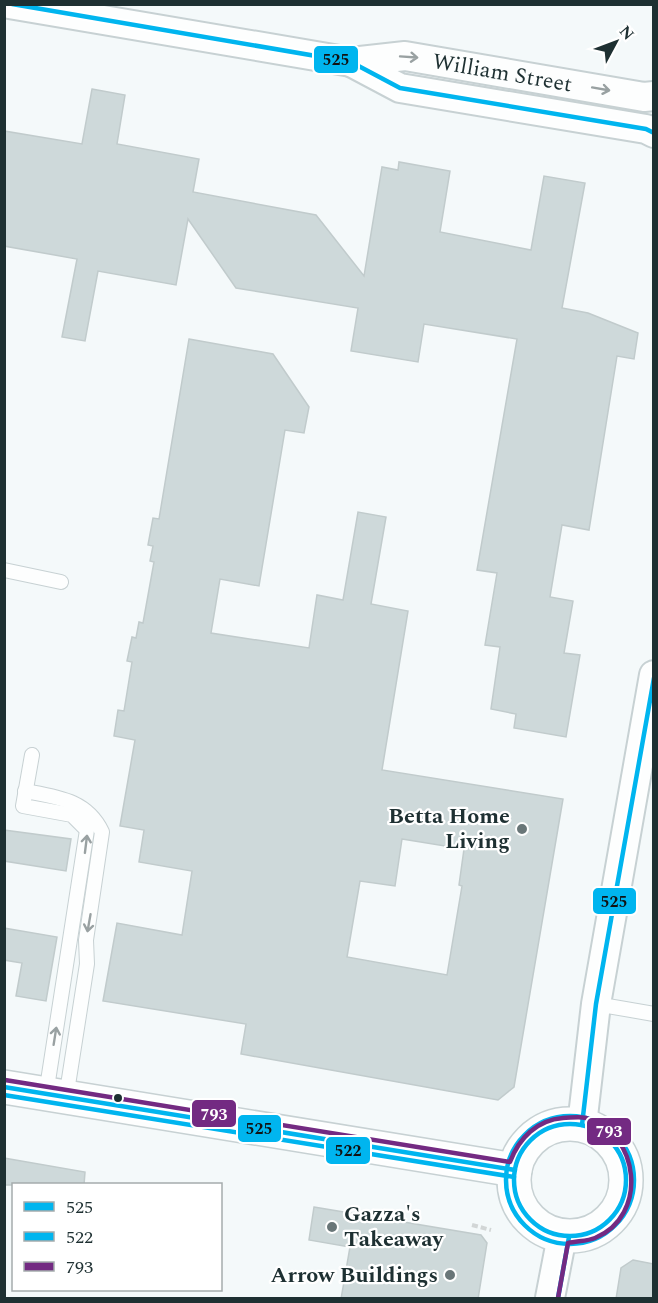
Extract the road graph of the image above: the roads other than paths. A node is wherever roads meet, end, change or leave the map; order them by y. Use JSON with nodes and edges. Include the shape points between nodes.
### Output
{"nodes":[{"id":1,"x":9,"y":4,"type":"edge"},
{"id":2,"x":351,"y":62,"type":"junction"},
{"id":3,"x":654,"y":96,"type":"edge"},
{"id":4,"x":654,"y":133,"type":"edge"},
{"id":5,"x":4,"y":570,"type":"edge"},
{"id":6,"x":61,"y":582,"type":"dead end"},
{"id":7,"x":654,"y":675,"type":"edge"},
{"id":8,"x":32,"y":755,"type":"dead end"},
{"id":9,"x":25,"y":791,"type":"junction"},
{"id":10,"x":596,"y":1004,"type":"junction"},
{"id":11,"x":654,"y":1014,"type":"edge"},
{"id":12,"x":4,"y":1087,"type":"edge"},
{"id":13,"x":56,"y":1096,"type":"junction"},
{"id":14,"x":582,"y":1125,"type":"junction"},
{"id":15,"x":514,"y":1170,"type":"junction"},
{"id":16,"x":639,"y":1197,"type":"edge"},
{"id":17,"x":562,"y":1236,"type":"junction"},
{"id":18,"x":550,"y":1299,"type":"edge"}],
"edges":[{"from":1,"to":2,"type":"street","name":"William Street"},
{"from":2,"to":3,"type":"street","name":"William Street","one_way":true,"via":[[405,56]]},
{"from":2,"to":4,"type":"street","name":"William Street","via":[[400,88]]},
{"from":5,"to":6,"type":"lane"},
{"from":7,"to":10,"type":"street"},
{"from":8,"to":9,"type":"lane"},
{"from":13,"to":9,"type":"lane","one_way":true,"via":[[87,830],[72,815],[23,806]]},
{"from":9,"to":13,"type":"lane","one_way":true,"via":[[75,803],[88,810],[102,832],[86,940],[87,964]]},
{"from":10,"to":11,"type":"lane"},
{"from":10,"to":14,"type":"street"},
{"from":12,"to":13,"type":"main road"},
{"from":13,"to":15,"type":"main road"},
{"from":14,"to":15,"type":"main road","via":[[546,1128],[520,1152]]},
{"from":14,"to":16,"type":"main road","via":[[613,1143]]},
{"from":15,"to":17,"type":"main road","via":[[514,1188],[530,1220]]},
{"from":16,"to":17,"type":"main road","via":[[594,1232]]},
{"from":17,"to":18,"type":"street"}]}
